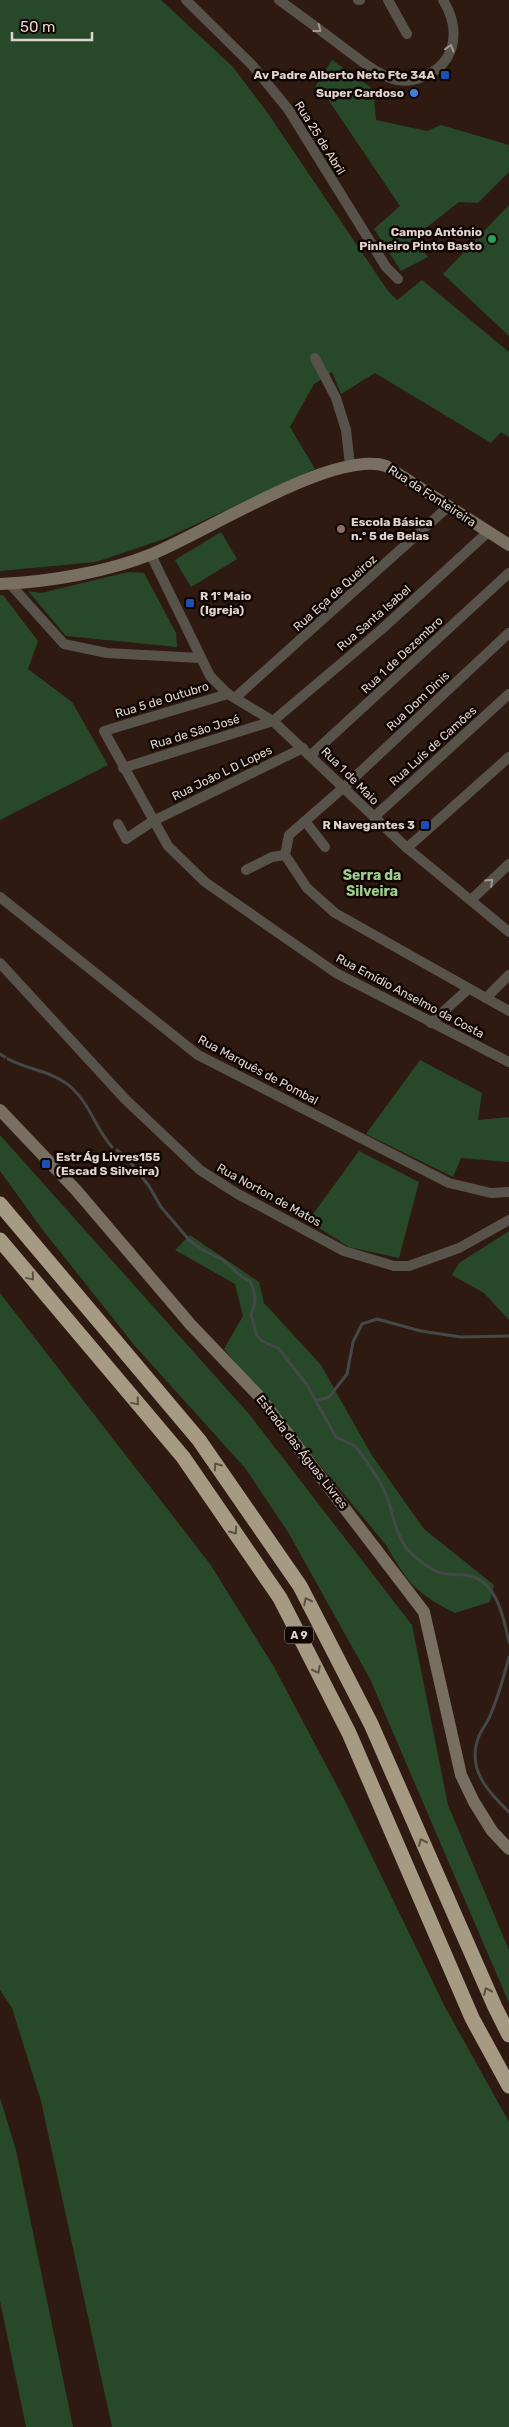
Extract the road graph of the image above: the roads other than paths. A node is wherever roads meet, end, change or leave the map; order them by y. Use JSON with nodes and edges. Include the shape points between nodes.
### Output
{"nodes":[{"id":1,"x":186,"y":0,"type":"edge"},
{"id":2,"x":279,"y":0,"type":"edge"},
{"id":3,"x":388,"y":0,"type":"edge"},
{"id":4,"x":443,"y":0,"type":"edge"},
{"id":5,"x":407,"y":34,"type":"dead end"},
{"id":6,"x":398,"y":279,"type":"dead end"},
{"id":7,"x":315,"y":358,"type":"dead end"},
{"id":8,"x":350,"y":465,"type":"junction"},
{"id":9,"x":449,"y":506,"type":"junction"},
{"id":10,"x":488,"y":532,"type":"junction"},
{"id":11,"x":509,"y":545,"type":"edge"},
{"id":12,"x":151,"y":555,"type":"junction"},
{"id":13,"x":509,"y":573,"type":"edge"},
{"id":14,"x":5,"y":584,"type":"edge"},
{"id":15,"x":509,"y":633,"type":"edge"},
{"id":16,"x":200,"y":658,"type":"junction"},
{"id":17,"x":509,"y":694,"type":"edge"},
{"id":18,"x":232,"y":696,"type":"junction"},
{"id":19,"x":273,"y":721,"type":"junction"},
{"id":20,"x":104,"y":731,"type":"joint"},
{"id":21,"x":303,"y":748,"type":"junction"},
{"id":22,"x":311,"y":755,"type":"junction"},
{"id":23,"x":509,"y":757,"type":"edge"},
{"id":24,"x":123,"y":768,"type":"junction"},
{"id":25,"x":343,"y":788,"type":"junction"},
{"id":26,"x":374,"y":817,"type":"junction"},
{"id":27,"x":153,"y":821,"type":"junction"},
{"id":28,"x":305,"y":821,"type":"junction"},
{"id":29,"x":118,"y":824,"type":"dead end"},
{"id":30,"x":325,"y":847,"type":"dead end"},
{"id":31,"x":407,"y":848,"type":"junction"},
{"id":32,"x":285,"y":855,"type":"junction"},
{"id":33,"x":509,"y":864,"type":"edge"},
{"id":34,"x":246,"y":870,"type":"dead end"},
{"id":35,"x":0,"y":897,"type":"edge"},
{"id":36,"x":471,"y":900,"type":"junction"},
{"id":37,"x":509,"y":932,"type":"edge"},
{"id":38,"x":0,"y":963,"type":"edge"},
{"id":39,"x":509,"y":975,"type":"edge"},
{"id":40,"x":467,"y":990,"type":"junction"},
{"id":41,"x":486,"y":998,"type":"junction"},
{"id":42,"x":509,"y":1011,"type":"edge"},
{"id":43,"x":431,"y":1023,"type":"junction"},
{"id":44,"x":178,"y":1026,"type":"dead end"},
{"id":45,"x":171,"y":1035,"type":"junction"},
{"id":46,"x":509,"y":1062,"type":"edge"},
{"id":47,"x":0,"y":1110,"type":"edge"},
{"id":48,"x":509,"y":1192,"type":"edge"},
{"id":49,"x":0,"y":1204,"type":"edge"},
{"id":50,"x":509,"y":1220,"type":"edge"},
{"id":51,"x":0,"y":1240,"type":"edge"},
{"id":52,"x":509,"y":1851,"type":"edge"},
{"id":53,"x":509,"y":2034,"type":"edge"},
{"id":54,"x":509,"y":2086,"type":"edge"}],
"edges":[{"from":1,"to":6,"type":"street","name":"Rua 25 de Abril","via":[[252,64],[288,109],[386,267]]},
{"from":2,"to":4,"type":"street","one_way":true,"via":[[371,68],[394,80],[424,78],[446,60],[452,49],[453,32],[452,20]]},
{"from":3,"to":5,"type":"street"},
{"from":7,"to":8,"type":"street","via":[[336,398],[346,430]]},
{"from":8,"to":9,"type":"street","name":"Rua da Fonteireira","via":[[378,463],[386,466]]},
{"from":8,"to":12,"type":"street","name":"Rua da Fonteireira","via":[[264,499]]},
{"from":9,"to":10,"type":"street","name":"Rua da Fonteireira"},
{"from":9,"to":18,"type":"street","name":"Rua Eça de Queiroz","via":[[343,604]]},
{"from":10,"to":11,"type":"street","name":"Rua da Fonteireira"},
{"from":10,"to":19,"type":"street","name":"Rua Santa Isabel","via":[[382,629]]},
{"from":12,"to":14,"type":"street","name":"Rua da Fonteireira","via":[[59,578]]},
{"from":12,"to":16,"type":"street","name":"Rua 1 de Maio"},
{"from":13,"to":22,"type":"street","name":"Rua 1 de Dezembro"},
{"from":14,"to":16,"type":"street","via":[[64,644],[107,653]]},
{"from":15,"to":25,"type":"street","name":"Rua Dom Dinis"},
{"from":16,"to":18,"type":"street","name":"Rua 1 de Maio","via":[[210,676]]},
{"from":17,"to":26,"type":"street","name":"Rua Luís de Camões"},
{"from":18,"to":19,"type":"street","name":"Rua 1 de Maio"},
{"from":18,"to":20,"type":"street","name":"Rua 5 de Outubro"},
{"from":19,"to":21,"type":"street","name":"Rua 1 de Maio"},
{"from":19,"to":24,"type":"street","name":"Rua de São José"},
{"from":20,"to":24,"type":"street","name":"Rua Emídio Anselmo da Costa"},
{"from":21,"to":22,"type":"street","name":"Rua 1 de Maio"},
{"from":21,"to":27,"type":"street","name":"Rua João L D Lopes"},
{"from":22,"to":25,"type":"street","name":"Rua 1 de Maio"},
{"from":23,"to":31,"type":"street"},
{"from":24,"to":27,"type":"street","name":"Rua Emídio Anselmo da Costa"},
{"from":25,"to":26,"type":"street","name":"Rua 1 de Maio"},
{"from":25,"to":28,"type":"street","name":"Rua Dom Dinis"},
{"from":26,"to":31,"type":"street","name":"Rua 1 de Maio"},
{"from":27,"to":29,"type":"street","name":"Rua João L D Lopes","via":[[126,839]]},
{"from":27,"to":43,"type":"street","name":"Rua Emídio Anselmo da Costa","via":[[165,848],[205,882],[336,973]]},
{"from":28,"to":30,"type":"street"},
{"from":28,"to":32,"type":"street","name":"Rua Dom Dinis","via":[[289,835]]},
{"from":31,"to":36,"type":"street","name":"Rua 1 de Maio"},
{"from":32,"to":34,"type":"street","via":[[272,857]]},
{"from":32,"to":40,"type":"street","via":[[307,888],[335,913]]},
{"from":36,"to":33,"type":"street","one_way":true},
{"from":35,"to":45,"type":"street","name":"Rua Marquês de Pombal","via":[[107,978]]},
{"from":36,"to":37,"type":"street","name":"Rua 1 de Maio"},
{"from":38,"to":50,"type":"street","name":"Rua Norton de Matos","via":[[126,1098],[200,1170],[344,1251],[394,1266],[409,1266],[459,1248]]},
{"from":39,"to":41,"type":"street"},
{"from":40,"to":41,"type":"street"},
{"from":40,"to":43,"type":"street"},
{"from":41,"to":42,"type":"street"},
{"from":43,"to":46,"type":"street","name":"Rua Emídio Anselmo da Costa"},
{"from":44,"to":45,"type":"street"},
{"from":45,"to":48,"type":"street","name":"Rua Marquês de Pombal","via":[[198,1055],[455,1181],[491,1193]]},
{"from":47,"to":52,"type":"street","name":"Estrada das Águas Livres","via":[[76,1190],[190,1325],[258,1395],[424,1612],[461,1775],[492,1831]]},
{"from":53,"to":49,"type":"highway","number":"A 9","one_way":true,"via":[[494,2007],[371,1724],[300,1586],[199,1440]]},
{"from":51,"to":54,"type":"highway","number":"A 9","one_way":true,"via":[[183,1457],[280,1598],[349,1733],[472,2018]]}]}
